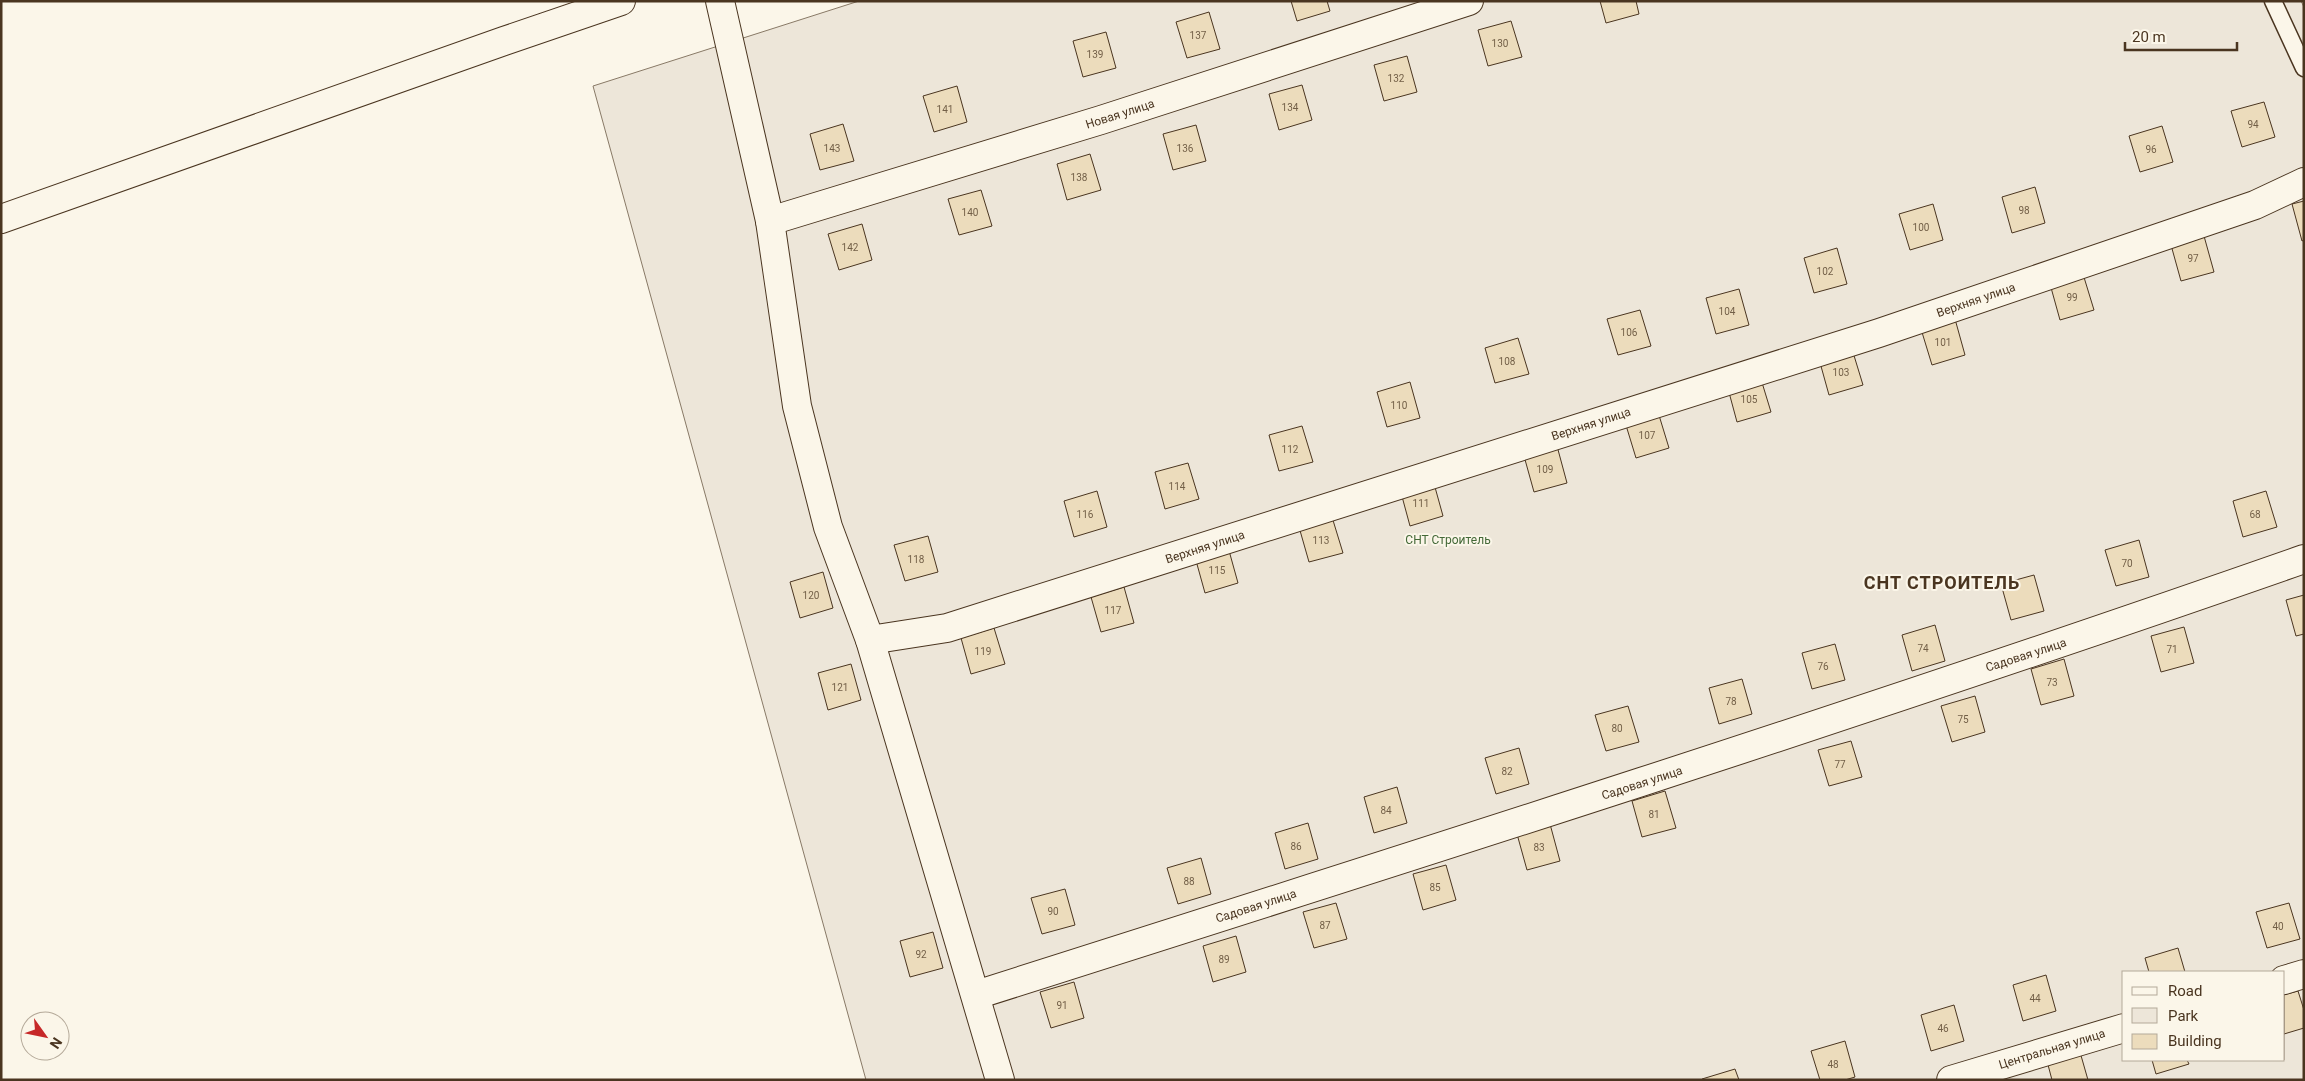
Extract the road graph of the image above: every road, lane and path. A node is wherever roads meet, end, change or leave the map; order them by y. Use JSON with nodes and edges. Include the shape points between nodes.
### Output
{"nodes":[{"id":1,"x":621,"y":1,"type":"edge"},
{"id":2,"x":720,"y":1,"type":"edge"},
{"id":3,"x":1469,"y":1,"type":"edge"},
{"id":4,"x":2273,"y":1,"type":"edge"},
{"id":5,"x":2304,"y":68,"type":"edge"},
{"id":6,"x":2304,"y":182,"type":"edge"},
{"id":7,"x":1,"y":219,"type":"edge"},
{"id":8,"x":770,"y":221,"type":"junction"},
{"id":9,"x":2304,"y":559,"type":"edge"},
{"id":10,"x":870,"y":640,"type":"junction"},
{"id":11,"x":2304,"y":974,"type":"edge"},
{"id":12,"x":2285,"y":980,"type":"edge"},
{"id":13,"x":976,"y":995,"type":"junction"},
{"id":14,"x":2122,"y":1029,"type":"edge"},
{"id":15,"x":1000,"y":1080,"type":"edge"},
{"id":16,"x":1951,"y":1080,"type":"edge"}],
"edges":[{"from":1,"to":7,"type":"street"},
{"from":2,"to":8,"type":"street"},
{"from":3,"to":8,"type":"street","name":"Новая улица","via":[[1101,120]]},
{"from":4,"to":5,"type":"lane"},
{"from":6,"to":10,"type":"street","name":"Верхняя улица","via":[[2255,205],[1869,336],[947,628]]},
{"from":8,"to":10,"type":"street","via":[[797,406],[828,527]]},
{"from":9,"to":13,"type":"street","name":"Садовая улица","via":[[1722,757]]},
{"from":10,"to":13,"type":"street"},
{"from":11,"to":12,"type":"street"},
{"from":13,"to":15,"type":"street"},
{"from":14,"to":16,"type":"street","name":"Центральная улица"}]}
